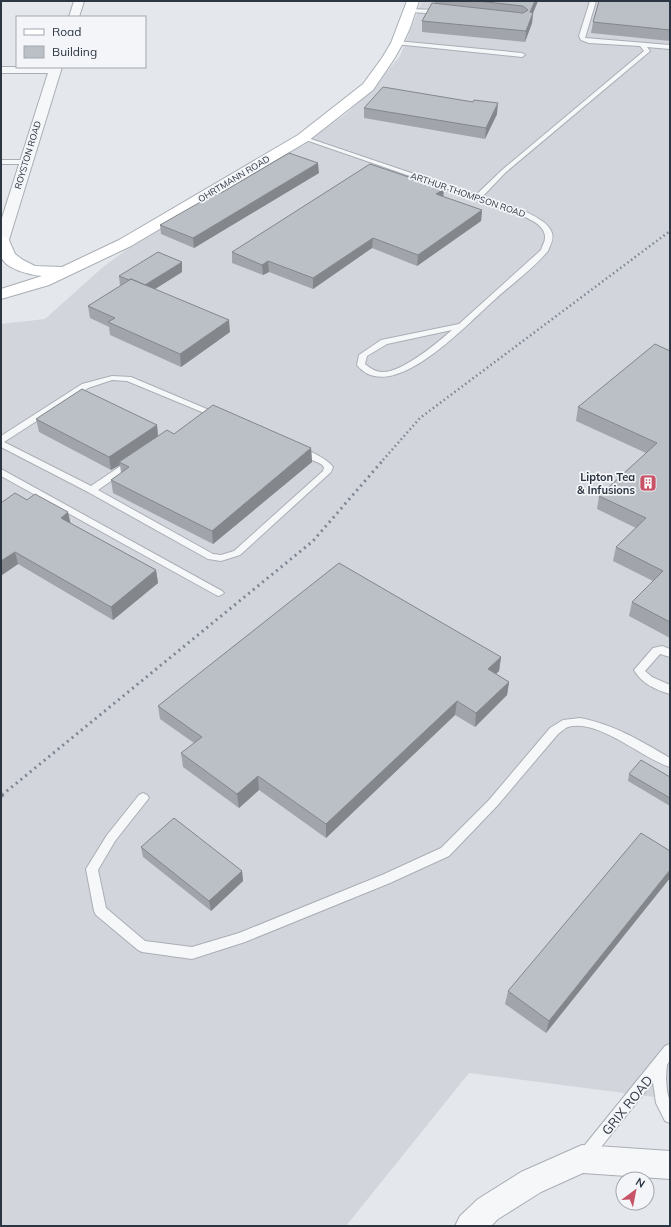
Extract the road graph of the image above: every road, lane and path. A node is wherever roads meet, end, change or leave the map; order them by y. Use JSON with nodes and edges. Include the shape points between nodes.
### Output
{"nodes":[{"id":1,"x":79,"y":1,"type":"edge"},
{"id":2,"x":593,"y":1,"type":"edge"},
{"id":3,"x":411,"y":5,"type":"edge"},
{"id":4,"x":451,"y":13,"type":"edge"},
{"id":5,"x":74,"y":16,"type":"edge"},
{"id":6,"x":397,"y":44,"type":"junction"},
{"id":7,"x":642,"y":45,"type":"junction"},
{"id":8,"x":670,"y":46,"type":"edge"},
{"id":9,"x":522,"y":55,"type":"dead end"},
{"id":10,"x":56,"y":68,"type":"edge"},
{"id":11,"x":1,"y":70,"type":"edge"},
{"id":12,"x":303,"y":138,"type":"junction"},
{"id":13,"x":1,"y":162,"type":"edge"},
{"id":14,"x":26,"y":162,"type":"junction"},
{"id":15,"x":477,"y":198,"type":"junction"},
{"id":16,"x":1,"y":242,"type":"edge"},
{"id":17,"x":70,"y":270,"type":"junction"},
{"id":18,"x":1,"y":294,"type":"edge"},
{"id":19,"x":460,"y":326,"type":"junction"},
{"id":20,"x":229,"y":420,"type":"edge"},
{"id":21,"x":1,"y":440,"type":"edge"},
{"id":22,"x":1,"y":444,"type":"edge"},
{"id":23,"x":295,"y":449,"type":"edge"},
{"id":24,"x":136,"y":460,"type":"edge"},
{"id":25,"x":1,"y":472,"type":"edge"},
{"id":26,"x":91,"y":490,"type":"junction"},
{"id":27,"x":219,"y":594,"type":"dead end"},
{"id":28,"x":670,"y":653,"type":"edge"},
{"id":29,"x":670,"y":690,"type":"edge"},
{"id":30,"x":670,"y":763,"type":"edge"},
{"id":31,"x":143,"y":798,"type":"dead end"},
{"id":32,"x":670,"y":1050,"type":"edge"},
{"id":33,"x":660,"y":1064,"type":"junction"},
{"id":34,"x":670,"y":1116,"type":"edge"},
{"id":35,"x":582,"y":1159,"type":"junction"},
{"id":36,"x":670,"y":1165,"type":"edge"},
{"id":37,"x":470,"y":1226,"type":"edge"}],
"edges":[{"from":1,"to":5,"type":"street"},
{"from":2,"to":7,"type":"lane","via":[[583,39]]},
{"from":3,"to":4,"type":"lane"},
{"from":3,"to":6,"type":"main road","name":"OHRTMANN ROAD"},
{"from":6,"to":9,"type":"lane"},
{"from":6,"to":12,"type":"main road","name":"OHRTMANN ROAD","via":[[368,87]]},
{"from":7,"to":8,"type":"lane"},
{"from":7,"to":15,"type":"lane","via":[[647,51],[504,171]]},
{"from":10,"to":11,"type":"street"},
{"from":10,"to":14,"type":"street","name":"ROYSTON ROAD"},
{"from":12,"to":15,"type":"lane","name":"ARTHUR THOMPSON ROAD"},
{"from":12,"to":17,"type":"main road","name":"OHRTMANN ROAD","via":[[125,243]]},
{"from":13,"to":14,"type":"lane"},
{"from":14,"to":16,"type":"street","name":"ROYSTON ROAD"},
{"from":15,"to":19,"type":"lane","name":"ARTHUR THOMPSON ROAD","via":[[519,212],[542,224],[549,239],[544,251]]},
{"from":16,"to":17,"type":"main road","via":[[12,260],[25,268],[42,272]]},
{"from":17,"to":18,"type":"main road","name":"OHRTMANN ROAD","via":[[43,282]]},
{"from":19,"to":19,"type":"lane","name":"ARTHUR THOMPSON ROAD","via":[[384,342],[363,355],[362,365],[374,373],[388,374],[414,363]]},
{"from":20,"to":21,"type":"lane","via":[[204,413],[128,379],[112,378],[85,386]]},
{"from":22,"to":26,"type":"lane"},
{"from":23,"to":26,"type":"lane","via":[[324,462],[329,470],[231,556],[211,557]]},
{"from":24,"to":26,"type":"lane"},
{"from":25,"to":27,"type":"lane"},
{"from":28,"to":29,"type":"lane","via":[[657,651],[639,670],[647,678]]},
{"from":30,"to":31,"type":"lane","via":[[611,730],[584,723],[566,723],[554,731],[492,803],[445,852],[241,938],[192,953],[142,946],[100,911],[92,869],[111,838]]},
{"from":32,"to":33,"type":"lane","name":"GRIX ROAD"},
{"from":33,"to":34,"type":"lane","via":[[659,1086],[666,1111]]},
{"from":33,"to":35,"type":"lane","name":"GRIX ROAD"},
{"from":35,"to":36,"type":"street"},
{"from":35,"to":37,"type":"street","via":[[531,1182],[488,1209]]}]}
